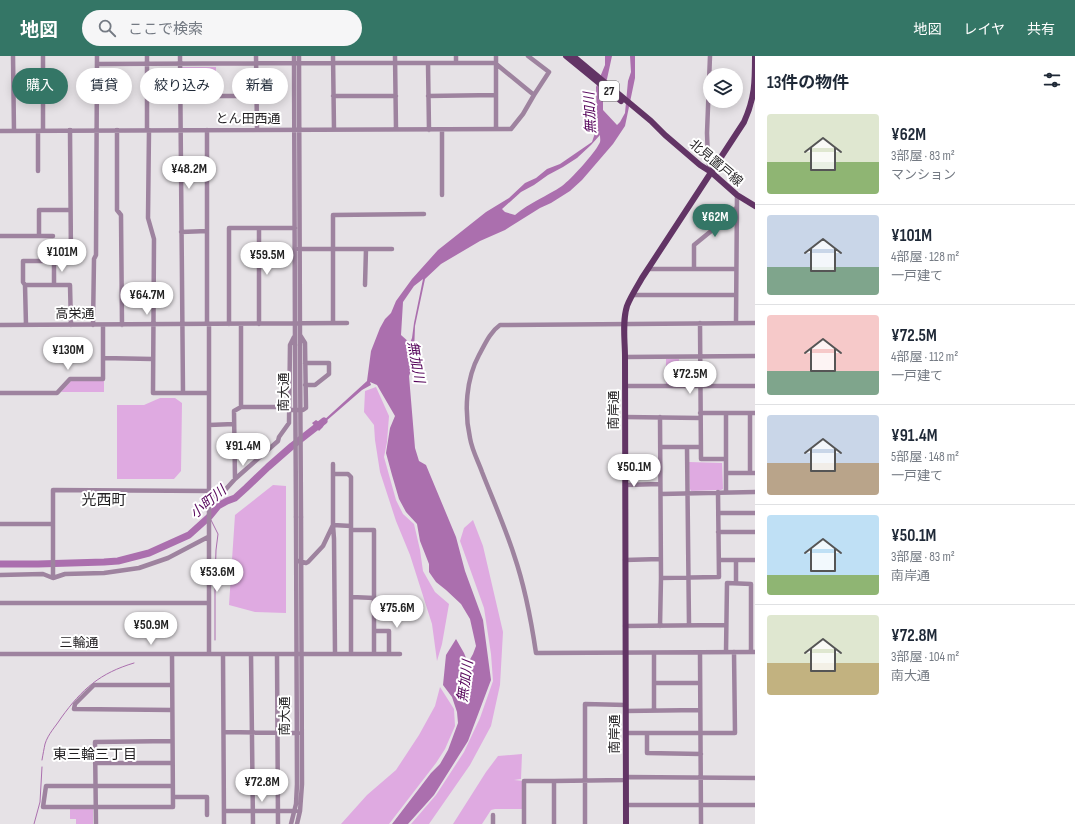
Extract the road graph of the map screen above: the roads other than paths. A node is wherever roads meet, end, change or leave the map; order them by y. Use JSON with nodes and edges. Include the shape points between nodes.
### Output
{"nodes":[{"id":1,"x":13,"y":56,"type":"edge"},
{"id":2,"x":43,"y":56,"type":"edge"},
{"id":3,"x":97,"y":56,"type":"edge"},
{"id":4,"x":147,"y":56,"type":"edge"},
{"id":5,"x":180,"y":56,"type":"edge"},
{"id":6,"x":256,"y":56,"type":"edge"},
{"id":7,"x":294,"y":56,"type":"edge"},
{"id":8,"x":299,"y":56,"type":"edge"},
{"id":9,"x":333,"y":56,"type":"edge"},
{"id":10,"x":395,"y":56,"type":"edge"},
{"id":11,"x":456,"y":56,"type":"edge"},
{"id":12,"x":496,"y":56,"type":"edge"},
{"id":13,"x":528,"y":56,"type":"edge"},
{"id":14,"x":710,"y":56,"type":"edge"},
{"id":15,"x":755,"y":56,"type":"edge"},
{"id":16,"x":569,"y":57,"type":"edge"},
{"id":17,"x":256,"y":63,"type":"junction"},
{"id":18,"x":297,"y":63,"type":"junction"},
{"id":19,"x":333,"y":63,"type":"junction"},
{"id":20,"x":395,"y":63,"type":"junction"},
{"id":21,"x":428,"y":63,"type":"junction"},
{"id":22,"x":456,"y":63,"type":"junction"},
{"id":23,"x":495,"y":63,"type":"junction"},
{"id":24,"x":97,"y":64,"type":"junction"},
{"id":25,"x":147,"y":64,"type":"junction"},
{"id":26,"x":180,"y":64,"type":"junction"},
{"id":27,"x":180,"y":68,"type":"edge"},
{"id":28,"x":256,"y":68,"type":"edge"},
{"id":29,"x":754,"y":93,"type":"edge"},
{"id":30,"x":496,"y":95,"type":"junction"},
{"id":31,"x":534,"y":95,"type":"junction"},
{"id":32,"x":333,"y":96,"type":"junction"},
{"id":33,"x":396,"y":96,"type":"junction"},
{"id":34,"x":428,"y":96,"type":"junction"},
{"id":35,"x":180,"y":104,"type":"edge"},
{"id":36,"x":256,"y":104,"type":"edge"},
{"id":37,"x":334,"y":129,"type":"junction"},
{"id":38,"x":396,"y":129,"type":"junction"},
{"id":39,"x":496,"y":129,"type":"junction"},
{"id":40,"x":70,"y":130,"type":"junction"},
{"id":41,"x":97,"y":130,"type":"junction"},
{"id":42,"x":117,"y":130,"type":"junction"},
{"id":43,"x":148,"y":130,"type":"junction"},
{"id":44,"x":180,"y":130,"type":"junction"},
{"id":45,"x":207,"y":130,"type":"junction"},
{"id":46,"x":257,"y":130,"type":"junction"},
{"id":47,"x":297,"y":130,"type":"junction"},
{"id":48,"x":429,"y":130,"type":"junction"},
{"id":49,"x":442,"y":130,"type":"junction"},
{"id":50,"x":0,"y":131,"type":"edge"},
{"id":51,"x":14,"y":131,"type":"junction"},
{"id":52,"x":40,"y":131,"type":"junction"},
{"id":53,"x":38,"y":171,"type":"dead end"},
{"id":54,"x":711,"y":172,"type":"junction"},
{"id":55,"x":442,"y":195,"type":"dead end"},
{"id":56,"x":736,"y":195,"type":"junction"},
{"id":57,"x":755,"y":206,"type":"edge"},
{"id":58,"x":736,"y":208,"type":"junction"},
{"id":59,"x":70,"y":210,"type":"junction"},
{"id":60,"x":424,"y":214,"type":"dead end"},
{"id":61,"x":258,"y":228,"type":"junction"},
{"id":62,"x":294,"y":228,"type":"junction"},
{"id":63,"x":207,"y":231,"type":"junction"},
{"id":64,"x":181,"y":232,"type":"junction"},
{"id":65,"x":0,"y":236,"type":"edge"},
{"id":66,"x":39,"y":236,"type":"junction"},
{"id":67,"x":53,"y":236,"type":"dead end"},
{"id":68,"x":297,"y":249,"type":"junction"},
{"id":69,"x":333,"y":249,"type":"junction"},
{"id":70,"x":366,"y":249,"type":"junction"},
{"id":71,"x":392,"y":250,"type":"dead end"},
{"id":72,"x":54,"y":261,"type":"junction"},
{"id":73,"x":648,"y":269,"type":"junction"},
{"id":74,"x":694,"y":269,"type":"junction"},
{"id":75,"x":736,"y":269,"type":"junction"},
{"id":76,"x":25,"y":285,"type":"junction"},
{"id":77,"x":365,"y":285,"type":"dead end"},
{"id":78,"x":54,"y":286,"type":"junction"},
{"id":79,"x":632,"y":295,"type":"junction"},
{"id":80,"x":736,"y":296,"type":"junction"},
{"id":81,"x":736,"y":322,"type":"junction"},
{"id":82,"x":755,"y":322,"type":"edge"},
{"id":83,"x":333,"y":323,"type":"junction"},
{"id":84,"x":347,"y":323,"type":"dead end"},
{"id":85,"x":625,"y":323,"type":"junction"},
{"id":86,"x":700,"y":323,"type":"junction"},
{"id":87,"x":208,"y":324,"type":"junction"},
{"id":88,"x":229,"y":324,"type":"junction"},
{"id":89,"x":241,"y":324,"type":"junction"},
{"id":90,"x":259,"y":324,"type":"junction"},
{"id":91,"x":297,"y":324,"type":"junction"},
{"id":92,"x":0,"y":325,"type":"edge"},
{"id":93,"x":26,"y":325,"type":"junction"},
{"id":94,"x":71,"y":325,"type":"junction"},
{"id":95,"x":93,"y":325,"type":"junction"},
{"id":96,"x":103,"y":325,"type":"junction"},
{"id":97,"x":122,"y":325,"type":"junction"},
{"id":98,"x":153,"y":325,"type":"junction"},
{"id":99,"x":182,"y":325,"type":"junction"},
{"id":100,"x":297,"y":335,"type":"junction"},
{"id":101,"x":700,"y":356,"type":"junction"},
{"id":102,"x":755,"y":356,"type":"edge"},
{"id":103,"x":625,"y":357,"type":"junction"},
{"id":104,"x":103,"y":358,"type":"junction"},
{"id":105,"x":152,"y":359,"type":"junction"},
{"id":106,"x":305,"y":363,"type":"junction"},
{"id":107,"x":305,"y":385,"type":"junction"},
{"id":108,"x":625,"y":386,"type":"junction"},
{"id":109,"x":700,"y":386,"type":"junction"},
{"id":110,"x":755,"y":386,"type":"edge"},
{"id":111,"x":0,"y":393,"type":"edge"},
{"id":112,"x":183,"y":393,"type":"junction"},
{"id":113,"x":210,"y":393,"type":"junction"},
{"id":114,"x":241,"y":407,"type":"junction"},
{"id":115,"x":290,"y":408,"type":"junction"},
{"id":116,"x":726,"y":413,"type":"junction"},
{"id":117,"x":752,"y":413,"type":"edge"},
{"id":118,"x":700,"y":415,"type":"junction"},
{"id":119,"x":625,"y":417,"type":"junction"},
{"id":120,"x":660,"y":417,"type":"junction"},
{"id":121,"x":234,"y":424,"type":"junction"},
{"id":122,"x":209,"y":425,"type":"junction"},
{"id":123,"x":661,"y":447,"type":"junction"},
{"id":124,"x":687,"y":447,"type":"junction"},
{"id":125,"x":700,"y":447,"type":"junction"},
{"id":126,"x":726,"y":459,"type":"junction"},
{"id":127,"x":333,"y":464,"type":"dead end"},
{"id":128,"x":726,"y":473,"type":"junction"},
{"id":129,"x":752,"y":473,"type":"edge"},
{"id":130,"x":333,"y":474,"type":"junction"},
{"id":131,"x":235,"y":479,"type":"junction"},
{"id":132,"x":660,"y":484,"type":"junction"},
{"id":133,"x":626,"y":485,"type":"junction"},
{"id":134,"x":209,"y":491,"type":"junction"},
{"id":135,"x":718,"y":492,"type":"junction"},
{"id":136,"x":726,"y":492,"type":"junction"},
{"id":137,"x":755,"y":492,"type":"edge"},
{"id":138,"x":688,"y":493,"type":"junction"},
{"id":139,"x":661,"y":494,"type":"junction"},
{"id":140,"x":209,"y":501,"type":"junction"},
{"id":141,"x":719,"y":513,"type":"junction"},
{"id":142,"x":755,"y":513,"type":"edge"},
{"id":143,"x":0,"y":524,"type":"edge"},
{"id":144,"x":53,"y":524,"type":"junction"},
{"id":145,"x":333,"y":525,"type":"junction"},
{"id":146,"x":352,"y":528,"type":"junction"},
{"id":147,"x":718,"y":532,"type":"junction"},
{"id":148,"x":755,"y":532,"type":"edge"},
{"id":149,"x":208,"y":535,"type":"junction"},
{"id":150,"x":660,"y":559,"type":"junction"},
{"id":151,"x":626,"y":560,"type":"junction"},
{"id":152,"x":719,"y":560,"type":"junction"},
{"id":153,"x":736,"y":560,"type":"junction"},
{"id":154,"x":755,"y":560,"type":"edge"},
{"id":155,"x":298,"y":561,"type":"junction"},
{"id":156,"x":0,"y":574,"type":"edge"},
{"id":157,"x":53,"y":576,"type":"junction"},
{"id":158,"x":661,"y":578,"type":"junction"},
{"id":159,"x":689,"y":578,"type":"junction"},
{"id":160,"x":736,"y":584,"type":"junction"},
{"id":161,"x":352,"y":597,"type":"junction"},
{"id":162,"x":374,"y":598,"type":"junction"},
{"id":163,"x":209,"y":602,"type":"junction"},
{"id":164,"x":0,"y":603,"type":"edge"},
{"id":165,"x":689,"y":625,"type":"junction"},
{"id":166,"x":726,"y":625,"type":"junction"},
{"id":167,"x":625,"y":626,"type":"junction"},
{"id":168,"x":660,"y":626,"type":"junction"},
{"id":169,"x":374,"y":631,"type":"junction"},
{"id":170,"x":726,"y":652,"type":"junction"},
{"id":171,"x":734,"y":652,"type":"junction"},
{"id":172,"x":753,"y":652,"type":"edge"},
{"id":173,"x":374,"y":653,"type":"junction"},
{"id":174,"x":625,"y":653,"type":"junction"},
{"id":175,"x":654,"y":653,"type":"junction"},
{"id":176,"x":700,"y":653,"type":"junction"},
{"id":177,"x":0,"y":654,"type":"edge"},
{"id":178,"x":172,"y":654,"type":"junction"},
{"id":179,"x":209,"y":654,"type":"junction"},
{"id":180,"x":223,"y":654,"type":"junction"},
{"id":181,"x":251,"y":654,"type":"junction"},
{"id":182,"x":277,"y":654,"type":"junction"},
{"id":183,"x":299,"y":654,"type":"junction"},
{"id":184,"x":335,"y":654,"type":"junction"},
{"id":185,"x":351,"y":654,"type":"junction"},
{"id":186,"x":389,"y":654,"type":"junction"},
{"id":187,"x":400,"y":654,"type":"dead end"},
{"id":188,"x":654,"y":683,"type":"junction"},
{"id":189,"x":700,"y":683,"type":"junction"},
{"id":190,"x":172,"y":685,"type":"junction"},
{"id":191,"x":626,"y":708,"type":"junction"},
{"id":192,"x":172,"y":710,"type":"junction"},
{"id":193,"x":654,"y":710,"type":"junction"},
{"id":194,"x":700,"y":710,"type":"junction"},
{"id":195,"x":224,"y":732,"type":"junction"},
{"id":196,"x":253,"y":733,"type":"junction"},
{"id":197,"x":278,"y":733,"type":"junction"},
{"id":198,"x":299,"y":733,"type":"junction"},
{"id":199,"x":626,"y":733,"type":"junction"},
{"id":200,"x":647,"y":733,"type":"junction"},
{"id":201,"x":701,"y":733,"type":"junction"},
{"id":202,"x":172,"y":741,"type":"junction"},
{"id":203,"x":701,"y":754,"type":"junction"},
{"id":204,"x":95,"y":763,"type":"junction"},
{"id":205,"x":172,"y":763,"type":"junction"},
{"id":206,"x":701,"y":777,"type":"junction"},
{"id":207,"x":626,"y":778,"type":"junction"},
{"id":208,"x":755,"y":778,"type":"edge"},
{"id":209,"x":554,"y":781,"type":"junction"},
{"id":210,"x":585,"y":781,"type":"junction"},
{"id":211,"x":95,"y":786,"type":"junction"},
{"id":212,"x":172,"y":786,"type":"junction"},
{"id":213,"x":173,"y":797,"type":"junction"},
{"id":214,"x":626,"y":805,"type":"junction"},
{"id":215,"x":701,"y":805,"type":"junction"},
{"id":216,"x":755,"y":805,"type":"edge"},
{"id":217,"x":96,"y":807,"type":"junction"},
{"id":218,"x":224,"y":810,"type":"junction"},
{"id":219,"x":253,"y":811,"type":"junction"},
{"id":220,"x":278,"y":811,"type":"junction"},
{"id":221,"x":297,"y":811,"type":"junction"},
{"id":222,"x":207,"y":815,"type":"dead end"},
{"id":223,"x":493,"y":815,"type":"dead end"},
{"id":224,"x":96,"y":824,"type":"edge"},
{"id":225,"x":224,"y":824,"type":"edge"},
{"id":226,"x":253,"y":824,"type":"edge"},
{"id":227,"x":278,"y":824,"type":"edge"},
{"id":228,"x":291,"y":824,"type":"edge"},
{"id":229,"x":297,"y":824,"type":"edge"},
{"id":230,"x":493,"y":824,"type":"edge"},
{"id":231,"x":524,"y":824,"type":"edge"},
{"id":232,"x":554,"y":824,"type":"edge"},
{"id":233,"x":585,"y":824,"type":"edge"},
{"id":234,"x":626,"y":824,"type":"edge"},
{"id":235,"x":701,"y":824,"type":"edge"}],
"edges":[{"from":1,"to":51,"type":"street"},
{"from":2,"to":52,"type":"street"},
{"from":3,"to":24,"type":"street"},
{"from":4,"to":25,"type":"street"},
{"from":5,"to":26,"type":"street"},
{"from":6,"to":17,"type":"street"},
{"from":7,"to":18,"type":"street","name":"南大通"},
{"from":8,"to":18,"type":"street","name":"南大通"},
{"from":9,"to":19,"type":"street"},
{"from":10,"to":20,"type":"street"},
{"from":11,"to":22,"type":"street"},
{"from":12,"to":23,"type":"street"},
{"from":13,"to":31,"type":"street","via":[[549,72]]},
{"from":14,"to":54,"type":"street","via":[[707,133]]},
{"from":15,"to":29,"type":"main road","name":"南岸通"},
{"from":16,"to":54,"type":"main road","name":"北見置戸線","number":"27"},
{"from":17,"to":18,"type":"street"},
{"from":17,"to":26,"type":"street"},
{"from":17,"to":28,"type":"street"},
{"from":18,"to":19,"type":"street"},
{"from":18,"to":47,"type":"street","name":"南大通"},
{"from":19,"to":20,"type":"street"},
{"from":19,"to":32,"type":"street"},
{"from":20,"to":21,"type":"street"},
{"from":20,"to":33,"type":"street"},
{"from":21,"to":22,"type":"street"},
{"from":21,"to":34,"type":"street"},
{"from":22,"to":23,"type":"street"},
{"from":23,"to":30,"type":"street"},
{"from":23,"to":31,"type":"street"},
{"from":24,"to":25,"type":"street"},
{"from":24,"to":41,"type":"street"},
{"from":25,"to":26,"type":"street"},
{"from":25,"to":43,"type":"street"},
{"from":26,"to":27,"type":"street"},
{"from":29,"to":54,"type":"main road","name":"南岸通","via":[[744,122]]},
{"from":30,"to":34,"type":"street"},
{"from":30,"to":39,"type":"street"},
{"from":31,"to":39,"type":"street","name":"とん田西通","via":[[511,129]]},
{"from":32,"to":33,"type":"street"},
{"from":32,"to":37,"type":"street"},
{"from":33,"to":38,"type":"street"},
{"from":34,"to":48,"type":"street"},
{"from":35,"to":44,"type":"street"},
{"from":36,"to":46,"type":"street"},
{"from":37,"to":38,"type":"street","name":"とん田西通"},
{"from":37,"to":47,"type":"street","name":"とん田西通"},
{"from":38,"to":48,"type":"street","name":"とん田西通"},
{"from":39,"to":49,"type":"street","name":"とん田西通"},
{"from":40,"to":41,"type":"street","name":"とん田西通"},
{"from":40,"to":52,"type":"street","name":"とん田西通"},
{"from":40,"to":59,"type":"street"},
{"from":41,"to":42,"type":"street","name":"とん田西通"},
{"from":41,"to":95,"type":"street"},
{"from":42,"to":43,"type":"street","name":"とん田西通"},
{"from":42,"to":97,"type":"street","via":[[117,210],[121,216]]},
{"from":43,"to":44,"type":"street","name":"とん田西通"},
{"from":43,"to":98,"type":"street","via":[[148,218],[154,239]]},
{"from":44,"to":45,"type":"street","name":"とん田西通"},
{"from":44,"to":64,"type":"street"},
{"from":45,"to":46,"type":"street","name":"とん田西通"},
{"from":45,"to":63,"type":"street"},
{"from":46,"to":47,"type":"street","name":"とん田西通"},
{"from":47,"to":62,"type":"street","name":"南大通"},
{"from":47,"to":68,"type":"street","name":"南大通"},
{"from":48,"to":49,"type":"street","name":"とん田西通"},
{"from":49,"to":55,"type":"street"},
{"from":50,"to":51,"type":"street","name":"とん田西通"},
{"from":51,"to":52,"type":"street","name":"とん田西通"},
{"from":52,"to":53,"type":"street"},
{"from":54,"to":56,"type":"main road","name":"北見置戸線","number":"27"},
{"from":54,"to":73,"type":"main road","name":"南岸通"},
{"from":56,"to":57,"type":"main road","name":"北見置戸線","number":"27"},
{"from":56,"to":58,"type":"street"},
{"from":58,"to":74,"type":"street","via":[[694,245]]},
{"from":58,"to":75,"type":"street"},
{"from":59,"to":66,"type":"street","via":[[39,210]]},
{"from":59,"to":72,"type":"street","via":[[71,261]]},
{"from":60,"to":69,"type":"street","via":[[333,215]]},
{"from":61,"to":62,"type":"street"},
{"from":61,"to":88,"type":"street","via":[[229,228]]},
{"from":61,"to":90,"type":"street"},
{"from":62,"to":68,"type":"street","name":"南大通"},
{"from":63,"to":64,"type":"street"},
{"from":63,"to":87,"type":"street"},
{"from":64,"to":99,"type":"street"},
{"from":65,"to":66,"type":"street"},
{"from":66,"to":67,"type":"street"},
{"from":68,"to":69,"type":"street"},
{"from":68,"to":91,"type":"street","name":"南大通"},
{"from":69,"to":70,"type":"street"},
{"from":69,"to":83,"type":"street"},
{"from":70,"to":71,"type":"street"},
{"from":70,"to":77,"type":"street"},
{"from":72,"to":76,"type":"street","via":[[23,260]]},
{"from":72,"to":78,"type":"street"},
{"from":73,"to":74,"type":"street"},
{"from":73,"to":79,"type":"main road","name":"南岸通"},
{"from":74,"to":75,"type":"street"},
{"from":75,"to":80,"type":"street"},
{"from":76,"to":78,"type":"street"},
{"from":76,"to":93,"type":"street"},
{"from":78,"to":94,"type":"street","via":[[70,285]]},
{"from":79,"to":80,"type":"street"},
{"from":79,"to":85,"type":"main road","name":"南岸通"},
{"from":80,"to":81,"type":"street"},
{"from":81,"to":82,"type":"street"},
{"from":81,"to":86,"type":"street"},
{"from":83,"to":84,"type":"street","name":"高栄通"},
{"from":83,"to":91,"type":"street","name":"高栄通"},
{"from":85,"to":86,"type":"street"},
{"from":85,"to":103,"type":"main road","name":"南岸通"},
{"from":85,"to":174,"type":"street","via":[[500,325],[494,330],[475,362],[467,399],[467,416],[470,439],[514,553],[525,589],[536,653]]},
{"from":86,"to":101,"type":"street"},
{"from":87,"to":88,"type":"street","name":"高栄通"},
{"from":87,"to":99,"type":"street","name":"高栄通"},
{"from":87,"to":113,"type":"street"},
{"from":88,"to":89,"type":"street","name":"高栄通"},
{"from":89,"to":90,"type":"street","name":"高栄通"},
{"from":89,"to":114,"type":"street"},
{"from":90,"to":91,"type":"street","name":"高栄通"},
{"from":91,"to":100,"type":"street","name":"南大通"},
{"from":92,"to":93,"type":"street","name":"高栄通"},
{"from":93,"to":94,"type":"street","name":"高栄通"},
{"from":94,"to":95,"type":"street","name":"高栄通"},
{"from":95,"to":96,"type":"street","name":"高栄通"},
{"from":96,"to":97,"type":"street","name":"高栄通"},
{"from":96,"to":104,"type":"street"},
{"from":97,"to":98,"type":"street","name":"高栄通"},
{"from":98,"to":99,"type":"street","name":"高栄通"},
{"from":98,"to":105,"type":"street"},
{"from":99,"to":112,"type":"street"},
{"from":100,"to":106,"type":"street","via":[[305,343]]},
{"from":100,"to":115,"type":"street","via":[[290,345]]},
{"from":100,"to":155,"type":"street","name":"南大通","bridge":true},
{"from":101,"to":102,"type":"street"},
{"from":101,"to":103,"type":"street"},
{"from":101,"to":109,"type":"street"},
{"from":103,"to":108,"type":"main road","name":"南岸通"},
{"from":104,"to":105,"type":"street"},
{"from":104,"to":111,"type":"street","via":[[103,379],[70,379],[57,393]]},
{"from":105,"to":112,"type":"street","via":[[153,393]]},
{"from":106,"to":107,"type":"street"},
{"from":106,"to":107,"type":"street","via":[[329,363],[329,374],[315,385]]},
{"from":107,"to":115,"type":"street","via":[[306,408]]},
{"from":108,"to":109,"type":"street"},
{"from":108,"to":119,"type":"main road","name":"南岸通"},
{"from":109,"to":110,"type":"street"},
{"from":109,"to":118,"type":"street"},
{"from":112,"to":113,"type":"street"},
{"from":113,"to":122,"type":"street"},
{"from":114,"to":115,"type":"street"},
{"from":114,"to":121,"type":"street","via":[[234,411]]},
{"from":115,"to":131,"type":"street","via":[[290,423],[278,441]]},
{"from":116,"to":117,"type":"street"},
{"from":116,"to":118,"type":"street"},
{"from":116,"to":126,"type":"street"},
{"from":117,"to":129,"type":"street"},
{"from":118,"to":120,"type":"street"},
{"from":118,"to":125,"type":"street"},
{"from":119,"to":120,"type":"street"},
{"from":119,"to":133,"type":"main road","name":"南岸通"},
{"from":120,"to":123,"type":"street"},
{"from":121,"to":122,"type":"street"},
{"from":121,"to":131,"type":"street"},
{"from":122,"to":134,"type":"street"},
{"from":123,"to":124,"type":"street"},
{"from":123,"to":132,"type":"street"},
{"from":124,"to":125,"type":"street"},
{"from":124,"to":138,"type":"street"},
{"from":125,"to":126,"type":"street","via":[[701,459]]},
{"from":126,"to":128,"type":"street"},
{"from":127,"to":130,"type":"street"},
{"from":128,"to":129,"type":"street"},
{"from":128,"to":136,"type":"street"},
{"from":130,"to":145,"type":"street"},
{"from":130,"to":146,"type":"street","via":[[348,474],[351,477]]},
{"from":131,"to":140,"type":"street"},
{"from":132,"to":133,"type":"street"},
{"from":132,"to":139,"type":"street"},
{"from":133,"to":151,"type":"main road","name":"南岸通"},
{"from":134,"to":140,"type":"street"},
{"from":134,"to":144,"type":"street","via":[[53,490]]},
{"from":135,"to":136,"type":"street"},
{"from":135,"to":138,"type":"street"},
{"from":135,"to":141,"type":"street"},
{"from":136,"to":137,"type":"street"},
{"from":138,"to":139,"type":"street"},
{"from":138,"to":159,"type":"street"},
{"from":139,"to":150,"type":"street"},
{"from":140,"to":149,"type":"street"},
{"from":141,"to":142,"type":"street"},
{"from":141,"to":147,"type":"street"},
{"from":143,"to":144,"type":"street"},
{"from":144,"to":157,"type":"street"},
{"from":145,"to":146,"type":"street"},
{"from":145,"to":155,"type":"street","via":[[323,546],[315,555],[306,563]]},
{"from":145,"to":184,"type":"street"},
{"from":146,"to":161,"type":"street"},
{"from":146,"to":162,"type":"street","via":[[374,530]]},
{"from":147,"to":148,"type":"street"},
{"from":147,"to":152,"type":"street"},
{"from":149,"to":157,"type":"street","via":[[168,558],[139,568]]},
{"from":149,"to":163,"type":"street"},
{"from":150,"to":151,"type":"street"},
{"from":150,"to":158,"type":"street"},
{"from":151,"to":167,"type":"main road","name":"南岸通"},
{"from":152,"to":153,"type":"street"},
{"from":152,"to":159,"type":"street","via":[[719,577]]},
{"from":153,"to":154,"type":"street"},
{"from":153,"to":160,"type":"street"},
{"from":155,"to":183,"type":"street","name":"南大通"},
{"from":156,"to":157,"type":"street"},
{"from":158,"to":159,"type":"street"},
{"from":158,"to":168,"type":"street"},
{"from":159,"to":165,"type":"street"},
{"from":160,"to":166,"type":"street","via":[[727,584]]},
{"from":160,"to":172,"type":"street","via":[[751,584]]},
{"from":161,"to":162,"type":"street"},
{"from":161,"to":185,"type":"street"},
{"from":162,"to":169,"type":"street"},
{"from":163,"to":164,"type":"street"},
{"from":163,"to":179,"type":"street"},
{"from":165,"to":166,"type":"street"},
{"from":165,"to":168,"type":"street"},
{"from":166,"to":170,"type":"street"},
{"from":167,"to":168,"type":"street"},
{"from":167,"to":174,"type":"main road","name":"南岸通"},
{"from":169,"to":173,"type":"street"},
{"from":169,"to":186,"type":"street","via":[[389,631]]},
{"from":170,"to":171,"type":"street"},
{"from":170,"to":176,"type":"street"},
{"from":171,"to":172,"type":"street"},
{"from":171,"to":201,"type":"street","via":[[735,733]]},
{"from":173,"to":185,"type":"street","name":"三輪通"},
{"from":173,"to":186,"type":"street","name":"三輪通"},
{"from":174,"to":175,"type":"street"},
{"from":174,"to":191,"type":"main road","name":"南岸通"},
{"from":175,"to":176,"type":"street"},
{"from":175,"to":188,"type":"street"},
{"from":176,"to":189,"type":"street"},
{"from":177,"to":178,"type":"street","name":"三輪通"},
{"from":178,"to":179,"type":"street","name":"三輪通"},
{"from":178,"to":190,"type":"street"},
{"from":179,"to":180,"type":"street","name":"三輪通"},
{"from":180,"to":181,"type":"street","name":"三輪通"},
{"from":180,"to":195,"type":"street"},
{"from":181,"to":182,"type":"street","name":"三輪通"},
{"from":181,"to":196,"type":"street"},
{"from":182,"to":183,"type":"street","name":"三輪通"},
{"from":182,"to":197,"type":"street"},
{"from":183,"to":184,"type":"street","name":"三輪通"},
{"from":183,"to":198,"type":"street","name":"南大通"},
{"from":184,"to":185,"type":"street","name":"三輪通"},
{"from":186,"to":187,"type":"street","name":"三輪通"},
{"from":188,"to":189,"type":"street"},
{"from":188,"to":193,"type":"street"},
{"from":189,"to":194,"type":"street"},
{"from":190,"to":192,"type":"street"},
{"from":190,"to":192,"type":"street","via":[[94,685],[75,704],[74,710]]},
{"from":191,"to":193,"type":"street"},
{"from":191,"to":199,"type":"main road","name":"南岸通"},
{"from":191,"to":210,"type":"street","via":[[585,704]]},
{"from":192,"to":202,"type":"street"},
{"from":193,"to":194,"type":"street"},
{"from":194,"to":201,"type":"street"},
{"from":195,"to":196,"type":"street"},
{"from":195,"to":218,"type":"street"},
{"from":196,"to":197,"type":"street"},
{"from":196,"to":219,"type":"street"},
{"from":197,"to":198,"type":"street"},
{"from":197,"to":220,"type":"street"},
{"from":198,"to":221,"type":"street","name":"南大通"},
{"from":199,"to":200,"type":"street"},
{"from":199,"to":207,"type":"main road","name":"南岸通"},
{"from":200,"to":201,"type":"street"},
{"from":200,"to":203,"type":"street","via":[[647,753]]},
{"from":201,"to":203,"type":"street"},
{"from":202,"to":204,"type":"street","via":[[95,742]]},
{"from":202,"to":205,"type":"street"},
{"from":203,"to":206,"type":"street"},
{"from":204,"to":205,"type":"street"},
{"from":204,"to":211,"type":"street"},
{"from":205,"to":212,"type":"street"},
{"from":206,"to":207,"type":"street"},
{"from":206,"to":208,"type":"street"},
{"from":206,"to":215,"type":"street"},
{"from":207,"to":210,"type":"street"},
{"from":207,"to":214,"type":"main road","name":"南岸通"},
{"from":209,"to":210,"type":"street"},
{"from":209,"to":231,"type":"street","via":[[524,781]]},
{"from":209,"to":232,"type":"street"},
{"from":210,"to":233,"type":"street"},
{"from":211,"to":212,"type":"street"},
{"from":211,"to":217,"type":"street"},
{"from":211,"to":217,"type":"street","via":[[46,786],[43,807]]},
{"from":212,"to":213,"type":"street"},
{"from":213,"to":217,"type":"street","via":[[172,807]]},
{"from":213,"to":222,"type":"street","via":[[207,797]]},
{"from":214,"to":215,"type":"street"},
{"from":214,"to":234,"type":"main road","name":"南岸通"},
{"from":215,"to":216,"type":"street"},
{"from":215,"to":235,"type":"street"},
{"from":217,"to":224,"type":"street"},
{"from":218,"to":219,"type":"street"},
{"from":218,"to":225,"type":"street"},
{"from":219,"to":220,"type":"street"},
{"from":219,"to":226,"type":"street"},
{"from":220,"to":221,"type":"street"},
{"from":220,"to":227,"type":"street"},
{"from":221,"to":228,"type":"street","name":"南大通"},
{"from":221,"to":229,"type":"street","name":"南大通"},
{"from":223,"to":230,"type":"street"}]}
